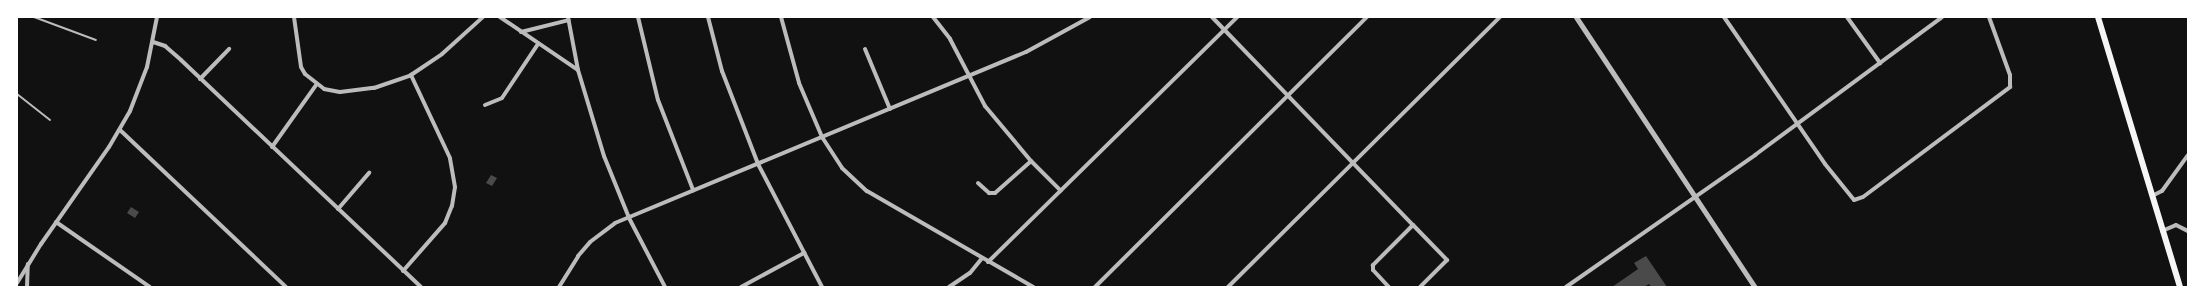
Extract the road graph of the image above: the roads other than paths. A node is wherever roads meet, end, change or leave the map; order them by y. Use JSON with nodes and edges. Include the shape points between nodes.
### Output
{"nodes":[{"id":1,"x":34,"y":17,"type":"edge"},
{"id":2,"x":157,"y":17,"type":"edge"},
{"id":3,"x":294,"y":17,"type":"edge"},
{"id":4,"x":483,"y":17,"type":"edge"},
{"id":5,"x":500,"y":17,"type":"edge"},
{"id":6,"x":638,"y":17,"type":"edge"},
{"id":7,"x":708,"y":17,"type":"edge"},
{"id":8,"x":781,"y":17,"type":"edge"},
{"id":9,"x":933,"y":17,"type":"edge"},
{"id":10,"x":1090,"y":17,"type":"edge"},
{"id":11,"x":1212,"y":17,"type":"edge"},
{"id":12,"x":1237,"y":17,"type":"edge"},
{"id":13,"x":1367,"y":17,"type":"edge"},
{"id":14,"x":1500,"y":17,"type":"edge"},
{"id":15,"x":1576,"y":17,"type":"edge"},
{"id":16,"x":1724,"y":17,"type":"edge"},
{"id":17,"x":1847,"y":17,"type":"edge"},
{"id":18,"x":1942,"y":17,"type":"edge"},
{"id":19,"x":1989,"y":17,"type":"edge"},
{"id":20,"x":2098,"y":17,"type":"edge"},
{"id":21,"x":569,"y":19,"type":"edge"},
{"id":22,"x":1224,"y":30,"type":"junction"},
{"id":23,"x":521,"y":32,"type":"junction"},
{"id":24,"x":96,"y":40,"type":"dead end"},
{"id":25,"x":153,"y":42,"type":"junction"},
{"id":26,"x":538,"y":44,"type":"junction"},
{"id":27,"x":229,"y":49,"type":"dead end"},
{"id":28,"x":865,"y":49,"type":"dead end"},
{"id":29,"x":1880,"y":62,"type":"junction"},
{"id":30,"x":578,"y":70,"type":"junction"},
{"id":31,"x":411,"y":75,"type":"junction"},
{"id":32,"x":968,"y":76,"type":"junction"},
{"id":33,"x":200,"y":79,"type":"junction"},
{"id":34,"x":316,"y":84,"type":"junction"},
{"id":35,"x":17,"y":94,"type":"edge"},
{"id":36,"x":1289,"y":96,"type":"junction"},
{"id":37,"x":484,"y":104,"type":"dead end"},
{"id":38,"x":890,"y":109,"type":"junction"},
{"id":39,"x":50,"y":120,"type":"dead end"},
{"id":40,"x":1797,"y":124,"type":"junction"},
{"id":41,"x":120,"y":130,"type":"junction"},
{"id":42,"x":822,"y":137,"type":"junction"},
{"id":43,"x":272,"y":147,"type":"junction"},
{"id":44,"x":2188,"y":154,"type":"edge"},
{"id":45,"x":1031,"y":161,"type":"junction"},
{"id":46,"x":1354,"y":163,"type":"junction"},
{"id":47,"x":758,"y":164,"type":"junction"},
{"id":48,"x":369,"y":172,"type":"dead end"},
{"id":49,"x":978,"y":183,"type":"dead end"},
{"id":50,"x":693,"y":190,"type":"junction"},
{"id":51,"x":1061,"y":191,"type":"junction"},
{"id":52,"x":1695,"y":196,"type":"junction"},
{"id":53,"x":2152,"y":196,"type":"junction"},
{"id":54,"x":338,"y":209,"type":"junction"},
{"id":55,"x":629,"y":218,"type":"junction"},
{"id":56,"x":56,"y":222,"type":"junction"},
{"id":57,"x":1412,"y":225,"type":"junction"},
{"id":58,"x":2162,"y":231,"type":"junction"},
{"id":59,"x":2188,"y":231,"type":"edge"},
{"id":60,"x":804,"y":253,"type":"junction"},
{"id":61,"x":982,"y":258,"type":"junction"},
{"id":62,"x":988,"y":262,"type":"junction"},
{"id":63,"x":28,"y":264,"type":"junction"},
{"id":64,"x":403,"y":271,"type":"junction"},
{"id":65,"x":17,"y":283,"type":"edge"},
{"id":66,"x":281,"y":283,"type":"junction"},
{"id":67,"x":27,"y":287,"type":"edge"},
{"id":68,"x":150,"y":287,"type":"edge"},
{"id":69,"x":276,"y":287,"type":"edge"},
{"id":70,"x":286,"y":287,"type":"edge"},
{"id":71,"x":421,"y":287,"type":"edge"},
{"id":72,"x":559,"y":287,"type":"edge"},
{"id":73,"x":665,"y":287,"type":"edge"},
{"id":74,"x":742,"y":287,"type":"edge"},
{"id":75,"x":822,"y":287,"type":"edge"},
{"id":76,"x":949,"y":287,"type":"edge"},
{"id":77,"x":1033,"y":287,"type":"edge"},
{"id":78,"x":1095,"y":287,"type":"edge"},
{"id":79,"x":1228,"y":287,"type":"edge"},
{"id":80,"x":1389,"y":287,"type":"edge"},
{"id":81,"x":1420,"y":287,"type":"edge"},
{"id":82,"x":1566,"y":287,"type":"edge"},
{"id":83,"x":1755,"y":287,"type":"edge"},
{"id":84,"x":2180,"y":287,"type":"edge"}],
"edges":[{"from":1,"to":24,"type":"lane"},
{"from":2,"to":25,"type":"street"},
{"from":3,"to":34,"type":"street","via":[[301,67]]},
{"from":4,"to":31,"type":"street","via":[[459,40]]},
{"from":5,"to":23,"type":"street"},
{"from":6,"to":50,"type":"street","via":[[656,93]]},
{"from":7,"to":47,"type":"street","via":[[722,71]]},
{"from":8,"to":42,"type":"street","via":[[799,83]]},
{"from":9,"to":32,"type":"street","via":[[950,40]]},
{"from":10,"to":32,"type":"street","via":[[1048,41]]},
{"from":11,"to":22,"type":"street"},
{"from":12,"to":22,"type":"street"},
{"from":13,"to":36,"type":"street"},
{"from":14,"to":46,"type":"street"},
{"from":15,"to":52,"type":"street"},
{"from":16,"to":40,"type":"street"},
{"from":17,"to":29,"type":"street"},
{"from":18,"to":29,"type":"street"},
{"from":19,"to":40,"type":"street","via":[[2010,75],[2010,88],[1863,197],[1854,200],[1850,197]]},
{"from":20,"to":53,"type":"main road"},
{"from":21,"to":23,"type":"street"},
{"from":21,"to":30,"type":"street"},
{"from":22,"to":36,"type":"street"},
{"from":22,"to":51,"type":"street"},
{"from":23,"to":26,"type":"street"},
{"from":25,"to":33,"type":"street","via":[[165,46]]},
{"from":25,"to":41,"type":"street","via":[[140,87]]},
{"from":26,"to":30,"type":"street"},
{"from":26,"to":37,"type":"street","via":[[502,98]]},
{"from":27,"to":33,"type":"street"},
{"from":28,"to":38,"type":"street"},
{"from":29,"to":40,"type":"street"},
{"from":30,"to":55,"type":"street","via":[[594,128]]},
{"from":31,"to":34,"type":"street","via":[[374,88],[347,92],[333,92]]},
{"from":31,"to":64,"type":"street","via":[[454,168],[455,187],[452,206],[445,223]]},
{"from":32,"to":38,"type":"street"},
{"from":32,"to":45,"type":"street","via":[[985,106]]},
{"from":33,"to":43,"type":"street"},
{"from":34,"to":43,"type":"street"},
{"from":35,"to":39,"type":"lane"},
{"from":36,"to":46,"type":"street"},
{"from":36,"to":78,"type":"street"},
{"from":38,"to":42,"type":"street"},
{"from":40,"to":52,"type":"street"},
{"from":41,"to":56,"type":"street"},
{"from":41,"to":66,"type":"street"},
{"from":42,"to":47,"type":"street"},
{"from":42,"to":61,"type":"street","via":[[842,168],[867,191]]},
{"from":43,"to":54,"type":"street"},
{"from":44,"to":53,"type":"street","via":[[2162,191]]},
{"from":45,"to":49,"type":"street","via":[[995,193],[989,193]]},
{"from":45,"to":51,"type":"street"},
{"from":46,"to":57,"type":"street"},
{"from":46,"to":79,"type":"street"},
{"from":47,"to":50,"type":"street"},
{"from":47,"to":60,"type":"street"},
{"from":48,"to":54,"type":"street"},
{"from":50,"to":55,"type":"street"},
{"from":51,"to":62,"type":"street"},
{"from":52,"to":82,"type":"street"},
{"from":52,"to":83,"type":"street"},
{"from":53,"to":58,"type":"main road"},
{"from":54,"to":64,"type":"street"},
{"from":55,"to":72,"type":"street","via":[[615,223],[590,242]]},
{"from":55,"to":73,"type":"street"},
{"from":56,"to":63,"type":"street"},
{"from":56,"to":68,"type":"street"},
{"from":57,"to":80,"type":"street","via":[[1372,264],[1373,270]]},
{"from":57,"to":81,"type":"street","via":[[1448,260]]},
{"from":58,"to":59,"type":"street","via":[[2176,225]]},
{"from":58,"to":84,"type":"main road"},
{"from":60,"to":74,"type":"street"},
{"from":60,"to":75,"type":"street"},
{"from":61,"to":62,"type":"street"},
{"from":61,"to":76,"type":"street","via":[[975,268]]},
{"from":62,"to":77,"type":"street"},
{"from":63,"to":65,"type":"street"},
{"from":63,"to":67,"type":"street"},
{"from":64,"to":71,"type":"street"},
{"from":66,"to":69,"type":"street"},
{"from":66,"to":70,"type":"street"}]}
